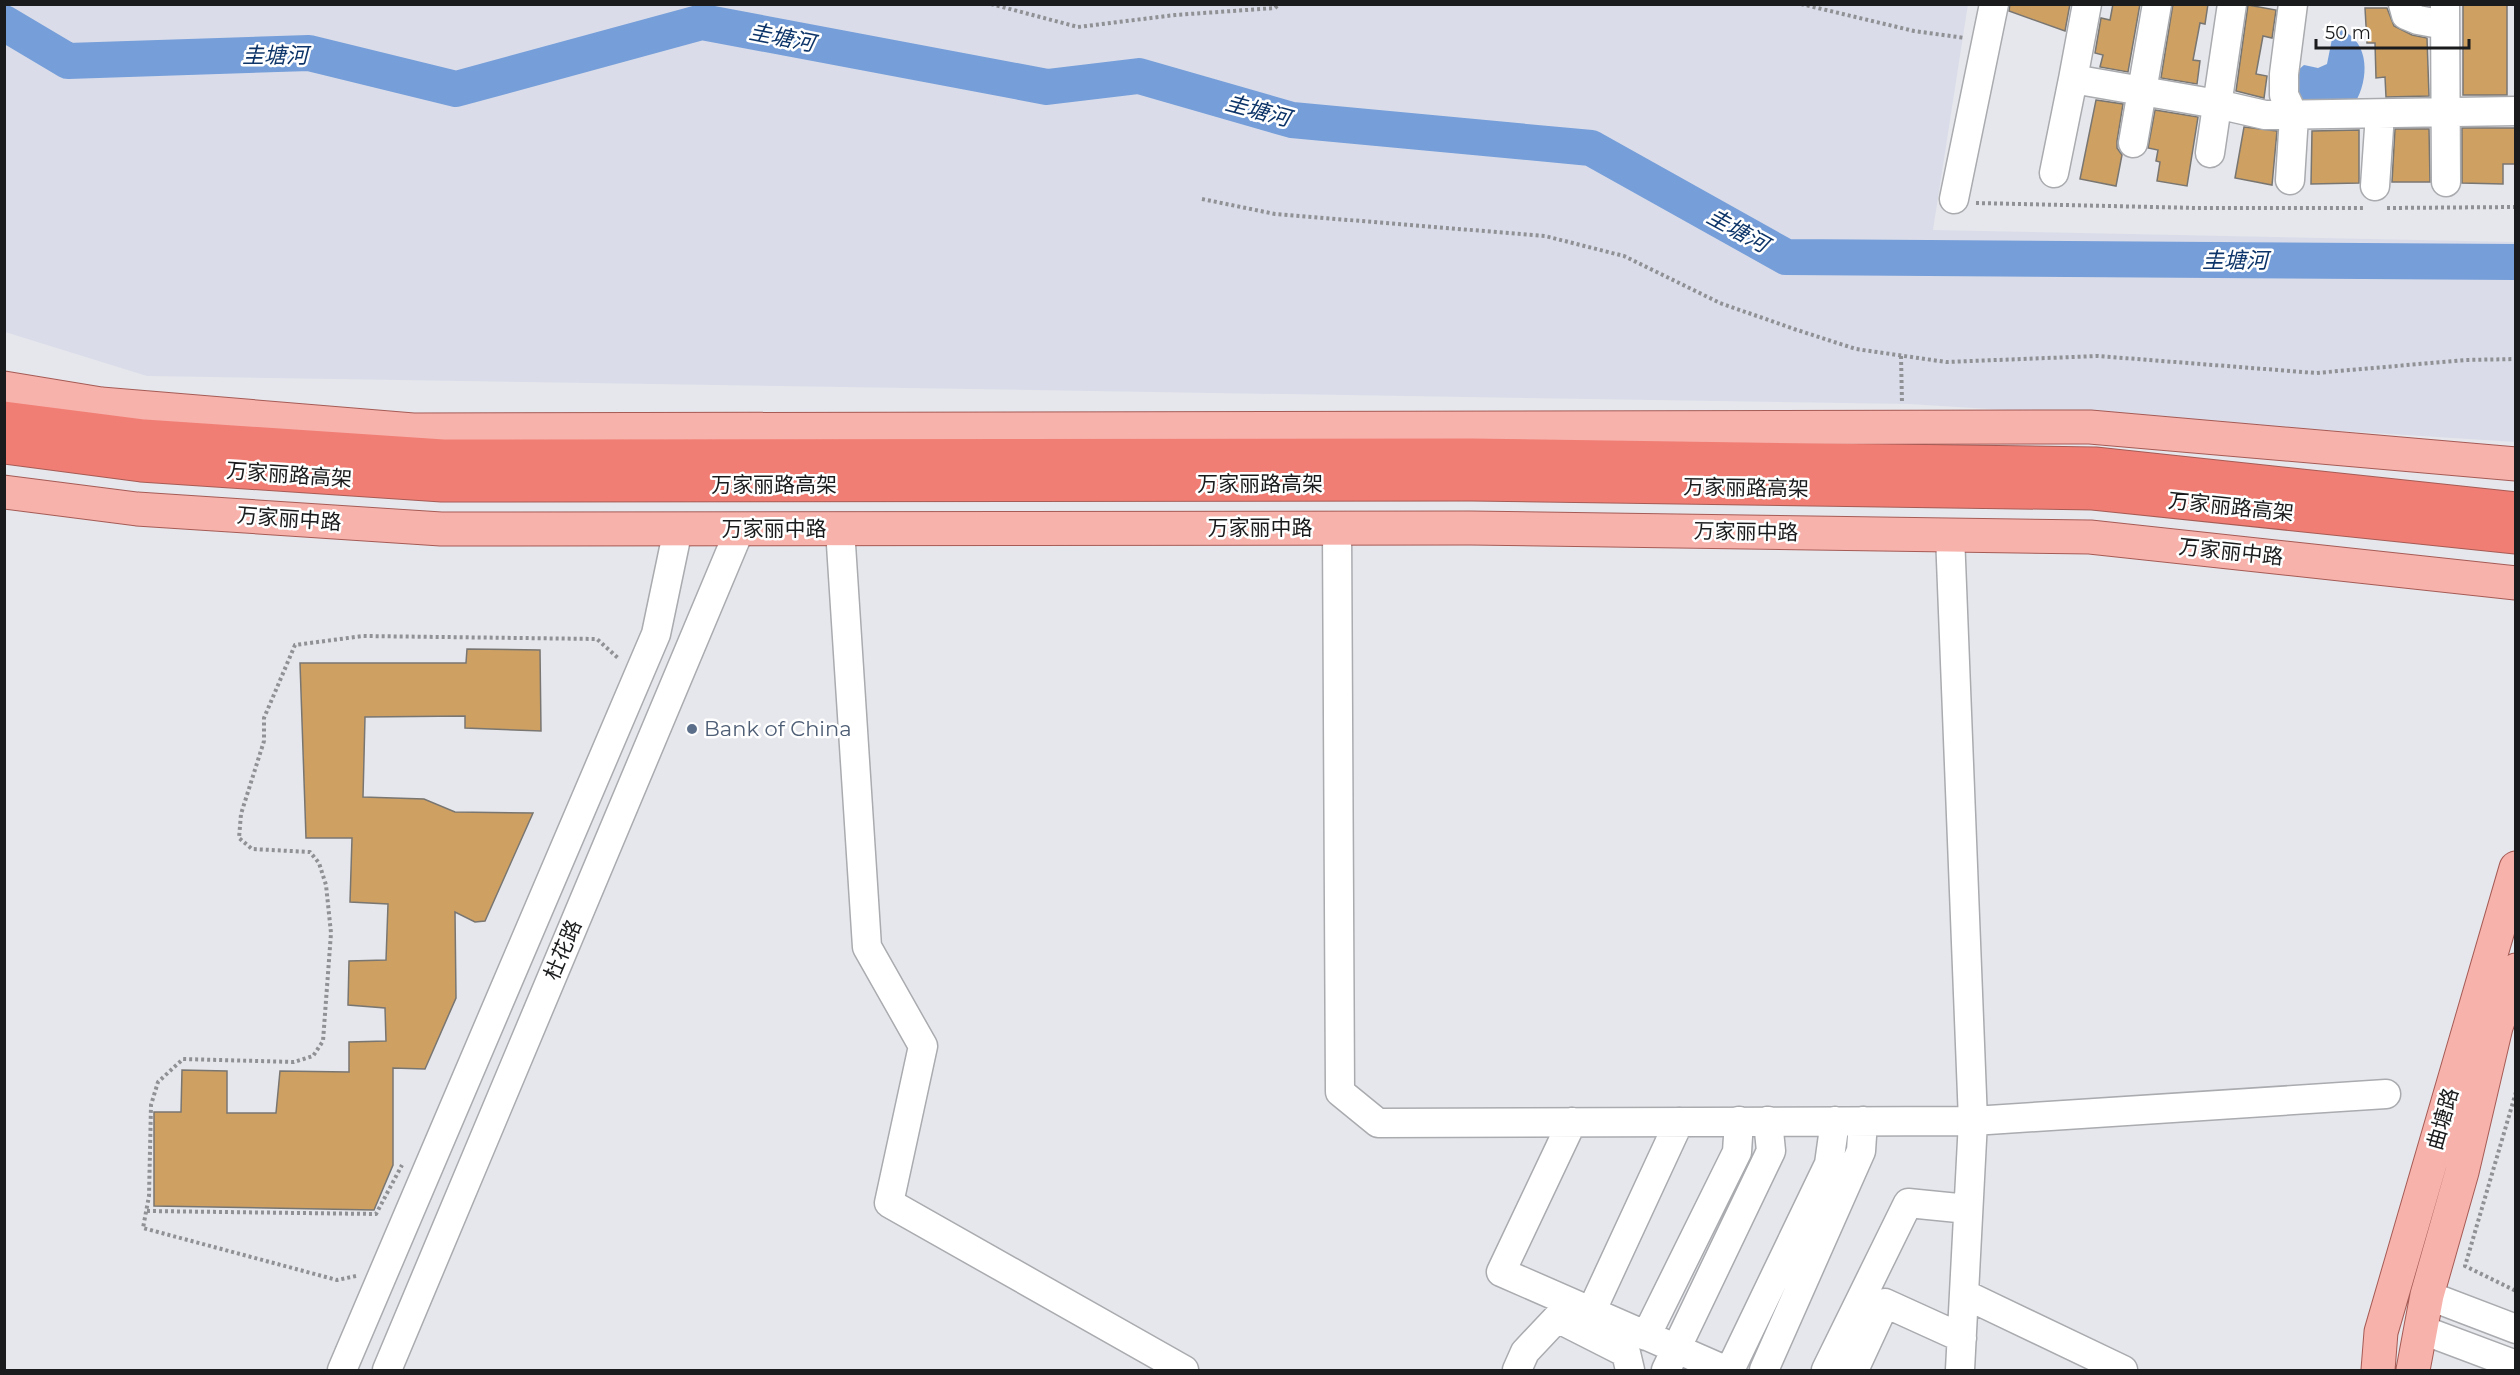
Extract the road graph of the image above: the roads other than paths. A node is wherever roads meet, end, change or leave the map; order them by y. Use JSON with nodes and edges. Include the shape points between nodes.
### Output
{"nodes":[{"id":1,"x":1994,"y":4,"type":"edge"},
{"id":2,"x":2087,"y":4,"type":"edge"},
{"id":3,"x":2157,"y":4,"type":"edge"},
{"id":4,"x":2232,"y":4,"type":"edge"},
{"id":5,"x":2294,"y":4,"type":"edge"},
{"id":6,"x":2403,"y":4,"type":"edge"},
{"id":7,"x":2445,"y":15,"type":"edge"},
{"id":8,"x":2073,"y":79,"type":"junction"},
{"id":9,"x":2142,"y":91,"type":"junction"},
{"id":10,"x":2217,"y":104,"type":"junction"},
{"id":11,"x":2516,"y":111,"type":"edge"},
{"id":12,"x":2447,"y":112,"type":"junction"},
{"id":13,"x":2380,"y":114,"type":"junction"},
{"id":14,"x":2294,"y":116,"type":"junction"},
{"id":15,"x":2133,"y":143,"type":"dead end"},
{"id":16,"x":2210,"y":153,"type":"dead end"},
{"id":17,"x":2054,"y":173,"type":"dead end"},
{"id":18,"x":2290,"y":180,"type":"dead end"},
{"id":19,"x":2446,"y":182,"type":"dead end"},
{"id":20,"x":1954,"y":198,"type":"road end"},
{"id":21,"x":2377,"y":201,"type":"road end"},
{"id":22,"x":4,"y":388,"type":"edge"},
{"id":23,"x":4,"y":418,"type":"edge"},
{"id":24,"x":4,"y":447,"type":"edge"},
{"id":25,"x":2516,"y":464,"type":"edge"},
{"id":26,"x":4,"y":492,"type":"edge"},
{"id":27,"x":2516,"y":509,"type":"edge"},
{"id":28,"x":1337,"y":528,"type":"junction"},
{"id":29,"x":678,"y":529,"type":"junction"},
{"id":30,"x":740,"y":529,"type":"junction"},
{"id":31,"x":840,"y":529,"type":"junction"},
{"id":32,"x":1950,"y":535,"type":"junction"},
{"id":33,"x":2516,"y":537,"type":"edge"},
{"id":34,"x":2516,"y":583,"type":"edge"},
{"id":35,"x":2516,"y":868,"type":"edge"},
{"id":36,"x":2516,"y":970,"type":"edge"},
{"id":37,"x":2386,"y":1094,"type":"dead end"},
{"id":38,"x":1739,"y":1121,"type":"junction"},
{"id":39,"x":1768,"y":1121,"type":"junction"},
{"id":40,"x":1849,"y":1121,"type":"junction"},
{"id":41,"x":1972,"y":1121,"type":"junction"},
{"id":42,"x":1572,"y":1122,"type":"junction"},
{"id":43,"x":1679,"y":1122,"type":"junction"},
{"id":44,"x":1968,"y":1209,"type":"junction"},
{"id":45,"x":1964,"y":1294,"type":"junction"},
{"id":46,"x":2427,"y":1295,"type":"junction"},
{"id":47,"x":1874,"y":1298,"type":"junction"},
{"id":48,"x":1591,"y":1312,"type":"junction"},
{"id":49,"x":2420,"y":1329,"type":"junction"},
{"id":50,"x":2516,"y":1329,"type":"edge"},
{"id":51,"x":1646,"y":1336,"type":"junction"},
{"id":52,"x":1962,"y":1338,"type":"junction"},
{"id":53,"x":1671,"y":1360,"type":"edge"},
{"id":54,"x":2516,"y":1365,"type":"edge"},
{"id":55,"x":342,"y":1371,"type":"edge"},
{"id":56,"x":387,"y":1371,"type":"edge"},
{"id":57,"x":1184,"y":1371,"type":"edge"},
{"id":58,"x":1517,"y":1371,"type":"edge"},
{"id":59,"x":1630,"y":1371,"type":"edge"},
{"id":60,"x":1725,"y":1371,"type":"edge"},
{"id":61,"x":1730,"y":1371,"type":"edge"},
{"id":62,"x":1764,"y":1371,"type":"edge"},
{"id":63,"x":1826,"y":1371,"type":"edge"},
{"id":64,"x":1854,"y":1371,"type":"edge"},
{"id":65,"x":1960,"y":1371,"type":"edge"},
{"id":66,"x":2123,"y":1371,"type":"edge"},
{"id":67,"x":2378,"y":1371,"type":"edge"},
{"id":68,"x":2413,"y":1371,"type":"edge"}],
"edges":[{"from":1,"to":20,"type":"street"},
{"from":2,"to":8,"type":"street"},
{"from":3,"to":9,"type":"street"},
{"from":4,"to":10,"type":"street"},
{"from":5,"to":14,"type":"street","via":[[2284,74],[2284,95]]},
{"from":6,"to":7,"type":"street","via":[[2406,15],[2418,20]]},
{"from":7,"to":12,"type":"street"},
{"from":8,"to":9,"type":"street"},
{"from":8,"to":17,"type":"street"},
{"from":9,"to":10,"type":"street"},
{"from":9,"to":15,"type":"street"},
{"from":10,"to":14,"type":"street","via":[[2265,116]]},
{"from":10,"to":16,"type":"street"},
{"from":11,"to":12,"type":"street"},
{"from":12,"to":13,"type":"street"},
{"from":12,"to":19,"type":"street"},
{"from":13,"to":14,"type":"street"},
{"from":13,"to":21,"type":"street"},
{"from":14,"to":18,"type":"street"},
{"from":22,"to":25,"type":"main road","via":[[101,404],[413,430],[2090,427]]},
{"from":23,"to":27,"type":"highway","name":"万家丽路高架","via":[[144,436],[443,456],[1471,455],[2095,464]]},
{"from":24,"to":33,"type":"highway","name":"万家丽路高架","via":[[141,465],[442,485],[1471,483],[2093,493]]},
{"from":26,"to":29,"type":"main road","name":"万家丽中路","via":[[136,509],[441,529]]},
{"from":28,"to":31,"type":"main road","name":"万家丽中路"},
{"from":28,"to":32,"type":"main road","name":"万家丽中路"},
{"from":28,"to":42,"type":"street","via":[[1340,1092],[1378,1123]]},
{"from":29,"to":30,"type":"main road","name":"万家丽中路"},
{"from":29,"to":55,"type":"street","name":"杜花路","via":[[656,634]]},
{"from":30,"to":31,"type":"main road","name":"万家丽中路"},
{"from":30,"to":56,"type":"street","name":"杜花路"},
{"from":31,"to":57,"type":"street","via":[[867,947],[923,1046],[889,1203]]},
{"from":32,"to":34,"type":"main road","name":"万家丽中路","via":[[2090,537]]},
{"from":32,"to":41,"type":"street"},
{"from":35,"to":67,"type":"main road","name":"曲塘路","via":[[2381,1332]]},
{"from":36,"to":46,"type":"main road","name":"曲塘路","via":[[2496,1027],[2462,1172]]},
{"from":37,"to":41,"type":"street"},
{"from":38,"to":39,"type":"street"},
{"from":38,"to":43,"type":"street"},
{"from":38,"to":51,"type":"street","via":[[1737,1152]]},
{"from":39,"to":40,"type":"street"},
{"from":39,"to":53,"type":"street","via":[[1771,1151]]},
{"from":40,"to":41,"type":"street"},
{"from":40,"to":61,"type":"street"},
{"from":40,"to":62,"type":"street","via":[[1861,1151]]},
{"from":41,"to":44,"type":"street"},
{"from":42,"to":43,"type":"street"},
{"from":42,"to":48,"type":"street","via":[[1501,1272]]},
{"from":43,"to":48,"type":"street"},
{"from":44,"to":45,"type":"street"},
{"from":44,"to":47,"type":"street","via":[[1908,1203]]},
{"from":45,"to":52,"type":"street"},
{"from":45,"to":66,"type":"street"},
{"from":46,"to":49,"type":"main road","name":"曲塘路"},
{"from":46,"to":50,"type":"street"},
{"from":47,"to":52,"type":"street"},
{"from":47,"to":63,"type":"street"},
{"from":47,"to":64,"type":"street"},
{"from":48,"to":51,"type":"street"},
{"from":49,"to":54,"type":"street"},
{"from":49,"to":68,"type":"main road","name":"曲塘路"},
{"from":51,"to":53,"type":"street"},
{"from":52,"to":65,"type":"street"},
{"from":53,"to":60,"type":"street"},
{"from":58,"to":59,"type":"street","via":[[1525,1352],[1557,1318],[1626,1353]]}]}
